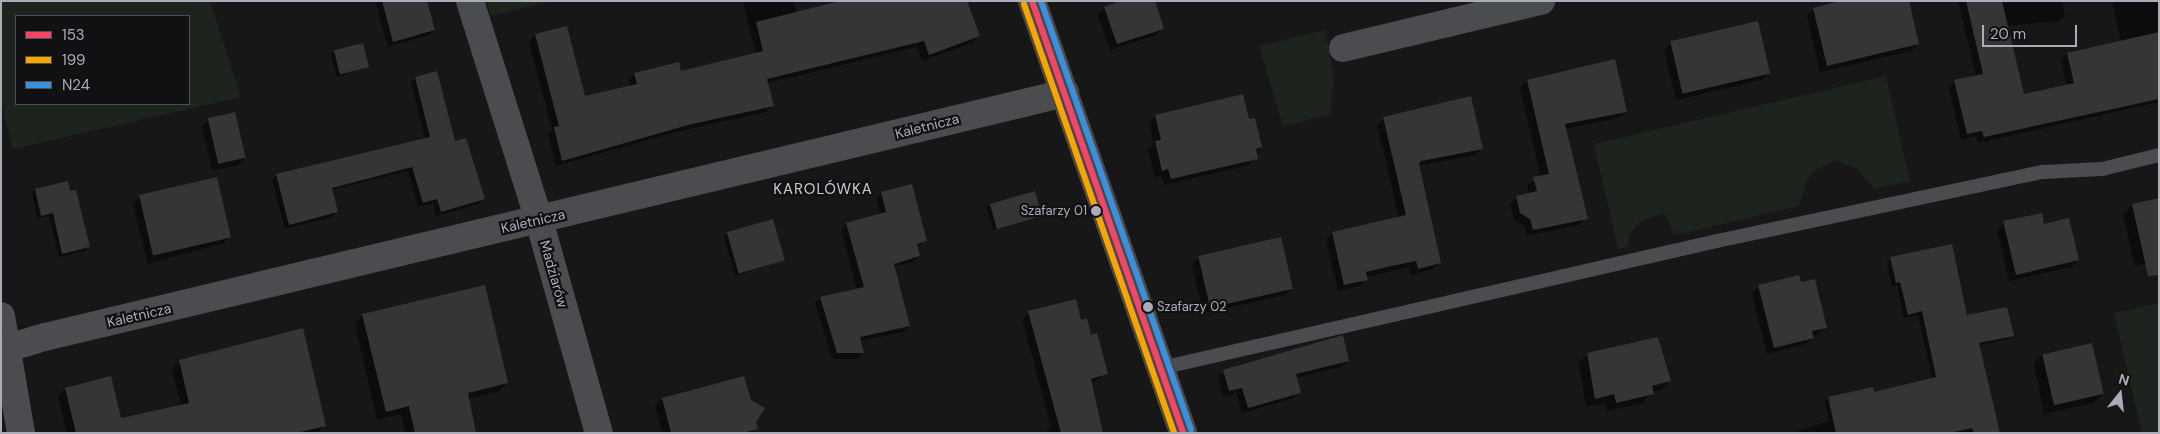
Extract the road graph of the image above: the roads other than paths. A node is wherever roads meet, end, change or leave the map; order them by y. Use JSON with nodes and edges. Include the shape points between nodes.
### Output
{"nodes":[{"id":1,"x":470,"y":1,"type":"edge"},
{"id":2,"x":1032,"y":1,"type":"edge"},
{"id":3,"x":1541,"y":1,"type":"edge"},
{"id":4,"x":1343,"y":48,"type":"dead end"},
{"id":5,"x":1065,"y":93,"type":"junction"},
{"id":6,"x":2159,"y":155,"type":"edge"},
{"id":7,"x":539,"y":220,"type":"junction"},
{"id":8,"x":1,"y":316,"type":"edge"},
{"id":9,"x":5,"y":349,"type":"edge"},
{"id":10,"x":1160,"y":368,"type":"junction"},
{"id":11,"x":21,"y":433,"type":"edge"},
{"id":12,"x":599,"y":433,"type":"edge"},
{"id":13,"x":1183,"y":433,"type":"edge"}],
"edges":[{"from":1,"to":7,"type":"street","name":"Madziarów"},
{"from":2,"to":5,"type":"street"},
{"from":3,"to":4,"type":"street"},
{"from":5,"to":7,"type":"street","name":"Kaletnicza"},
{"from":5,"to":10,"type":"street"},
{"from":6,"to":10,"type":"lane","via":[[2102,170],[2043,172],[1736,237]]},
{"from":7,"to":9,"type":"street","name":"Kaletnicza"},
{"from":7,"to":12,"type":"street","name":"Madziarów"},
{"from":8,"to":9,"type":"street"},
{"from":9,"to":11,"type":"street"},
{"from":10,"to":13,"type":"street"}]}
